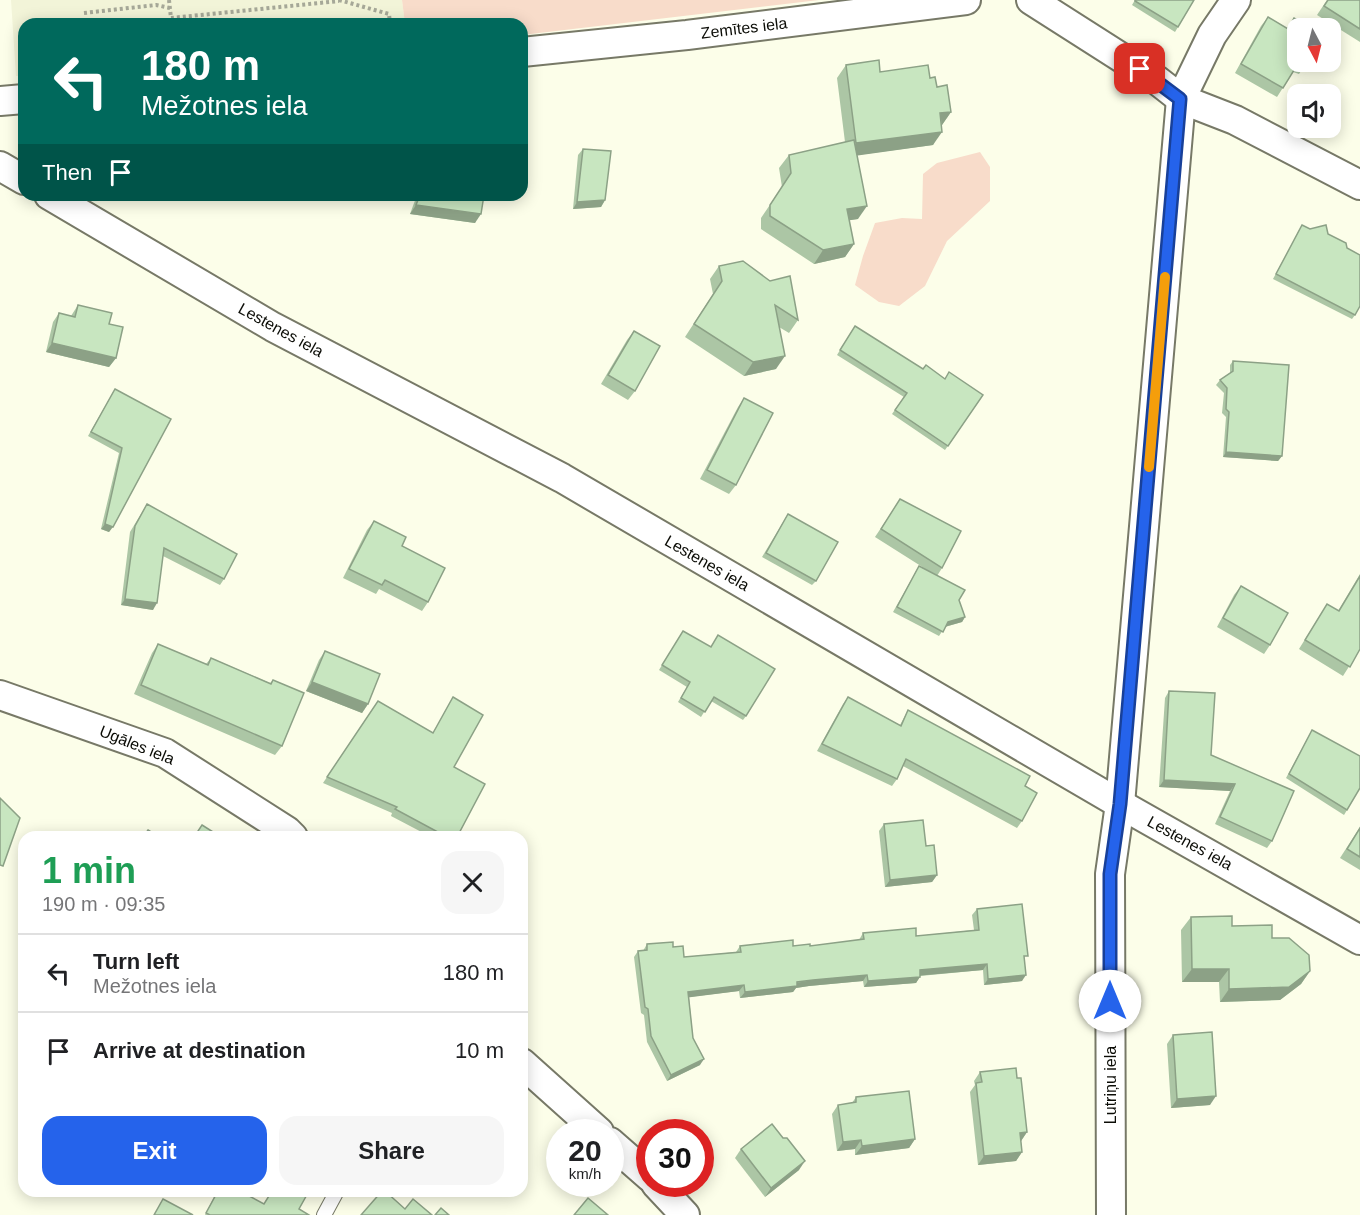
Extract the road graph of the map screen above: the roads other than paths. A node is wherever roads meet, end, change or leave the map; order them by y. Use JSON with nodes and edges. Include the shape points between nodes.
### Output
{"nodes":[{"id":1,"x":966,"y":0,"type":"edge"},
{"id":2,"x":1031,"y":0,"type":"edge"},
{"id":3,"x":1236,"y":0,"type":"edge"},
{"id":4,"x":528,"y":51,"type":"edge"},
{"id":5,"x":1180,"y":99,"type":"junction"},
{"id":6,"x":18,"y":100,"type":"edge"},
{"id":7,"x":0,"y":101,"type":"edge"},
{"id":8,"x":0,"y":166,"type":"edge"},
{"id":9,"x":18,"y":176,"type":"edge"},
{"id":10,"x":1360,"y":186,"type":"edge"},
{"id":11,"x":59,"y":201,"type":"edge"},
{"id":12,"x":0,"y":695,"type":"edge"},
{"id":13,"x":1120,"y":804,"type":"junction"},
{"id":14,"x":287,"y":831,"type":"edge"},
{"id":15,"x":1360,"y":940,"type":"edge"},
{"id":16,"x":528,"y":1072,"type":"edge"},
{"id":17,"x":584,"y":1119,"type":"edge"},
{"id":18,"x":624,"y":1154,"type":"edge"},
{"id":19,"x":636,"y":1165,"type":"edge"},
{"id":20,"x":334,"y":1197,"type":"edge"},
{"id":21,"x":669,"y":1197,"type":"edge"},
{"id":22,"x":324,"y":1215,"type":"edge"},
{"id":23,"x":686,"y":1215,"type":"edge"},
{"id":24,"x":1111,"y":1215,"type":"edge"}],
"edges":[{"from":1,"to":4,"type":"street","name":"Zemītes iela"},
{"from":2,"to":5,"type":"street"},
{"from":3,"to":5,"type":"street","name":"Lutriņu iela","via":[[1212,35]]},
{"from":5,"to":10,"type":"street","via":[[1235,120]]},
{"from":5,"to":13,"type":"street","name":"Lutriņu iela"},
{"from":6,"to":7,"type":"street"},
{"from":8,"to":9,"type":"street"},
{"from":11,"to":13,"type":"street","name":"Lestenes iela","via":[[273,327],[562,478]]},
{"from":12,"to":14,"type":"street","name":"Ugāles iela","via":[[165,753]]},
{"from":13,"to":15,"type":"street","name":"Lestenes iela"},
{"from":13,"to":24,"type":"street","name":"Lutriņu iela","via":[[1110,874]]},
{"from":16,"to":17,"type":"street"},
{"from":18,"to":19,"type":"street"},
{"from":20,"to":22,"type":"lane"},
{"from":21,"to":23,"type":"street"}]}
